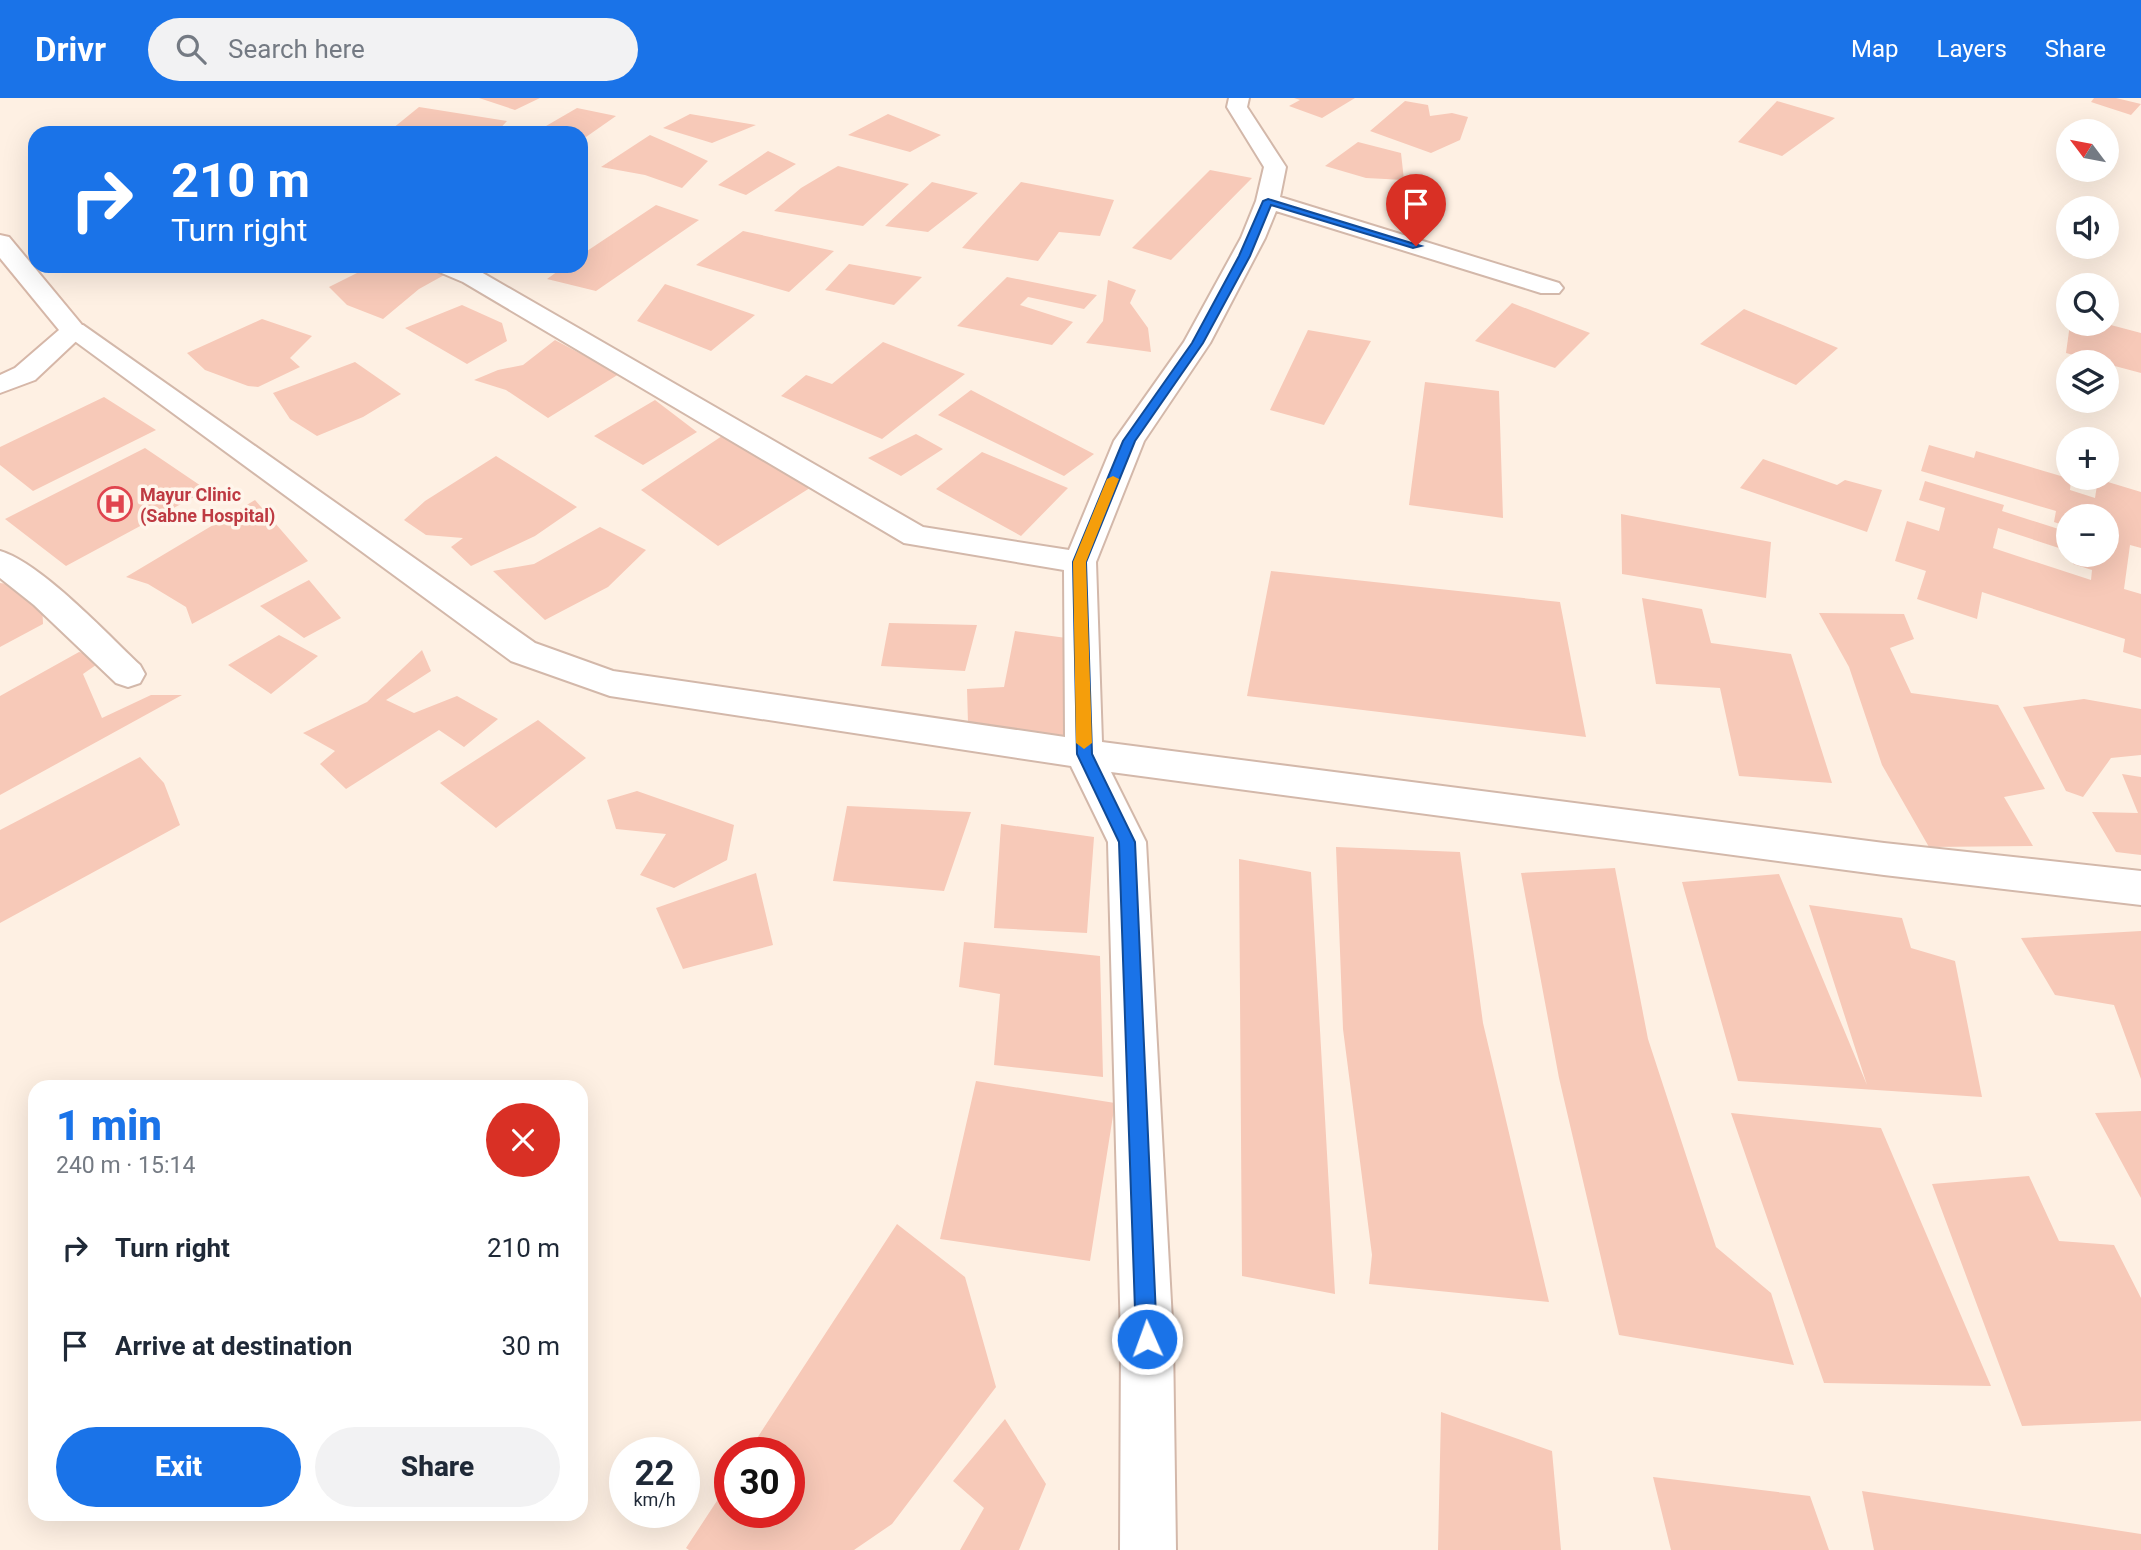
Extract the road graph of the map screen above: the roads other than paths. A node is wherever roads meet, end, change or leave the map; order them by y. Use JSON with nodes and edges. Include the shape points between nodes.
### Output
{"nodes":[{"id":1,"x":1239,"y":98,"type":"edge"},
{"id":2,"x":1268,"y":201,"type":"junction"},
{"id":3,"x":0,"y":243,"type":"edge"},
{"id":4,"x":463,"y":273,"type":"edge"},
{"id":5,"x":1550,"y":288,"type":"dead end"},
{"id":6,"x":74,"y":331,"type":"junction"},
{"id":7,"x":0,"y":385,"type":"edge"},
{"id":8,"x":0,"y":562,"type":"edge"},
{"id":9,"x":1080,"y":562,"type":"junction"},
{"id":10,"x":128,"y":674,"type":"dead end"},
{"id":11,"x":1084,"y":754,"type":"junction"},
{"id":12,"x":2141,"y":888,"type":"edge"},
{"id":13,"x":1148,"y":1550,"type":"edge"}],
"edges":[{"from":1,"to":2,"type":"street","via":[[1237,107],[1275,167]]},
{"from":2,"to":5,"type":"street"},
{"from":2,"to":9,"type":"street","via":[[1248,249],[1197,343],[1129,441]]},
{"from":3,"to":6,"type":"street"},
{"from":4,"to":9,"type":"street","via":[[915,536]]},
{"from":6,"to":7,"type":"street","via":[[25,373]]},
{"from":6,"to":11,"type":"street","via":[[523,652],[610,683]]},
{"from":8,"to":10,"type":"street","via":[[46,597]]},
{"from":9,"to":11,"type":"street"},
{"from":11,"to":12,"type":"street","via":[[1884,859]]},
{"from":11,"to":13,"type":"street","via":[[1127,842],[1147,1339]]}]}
